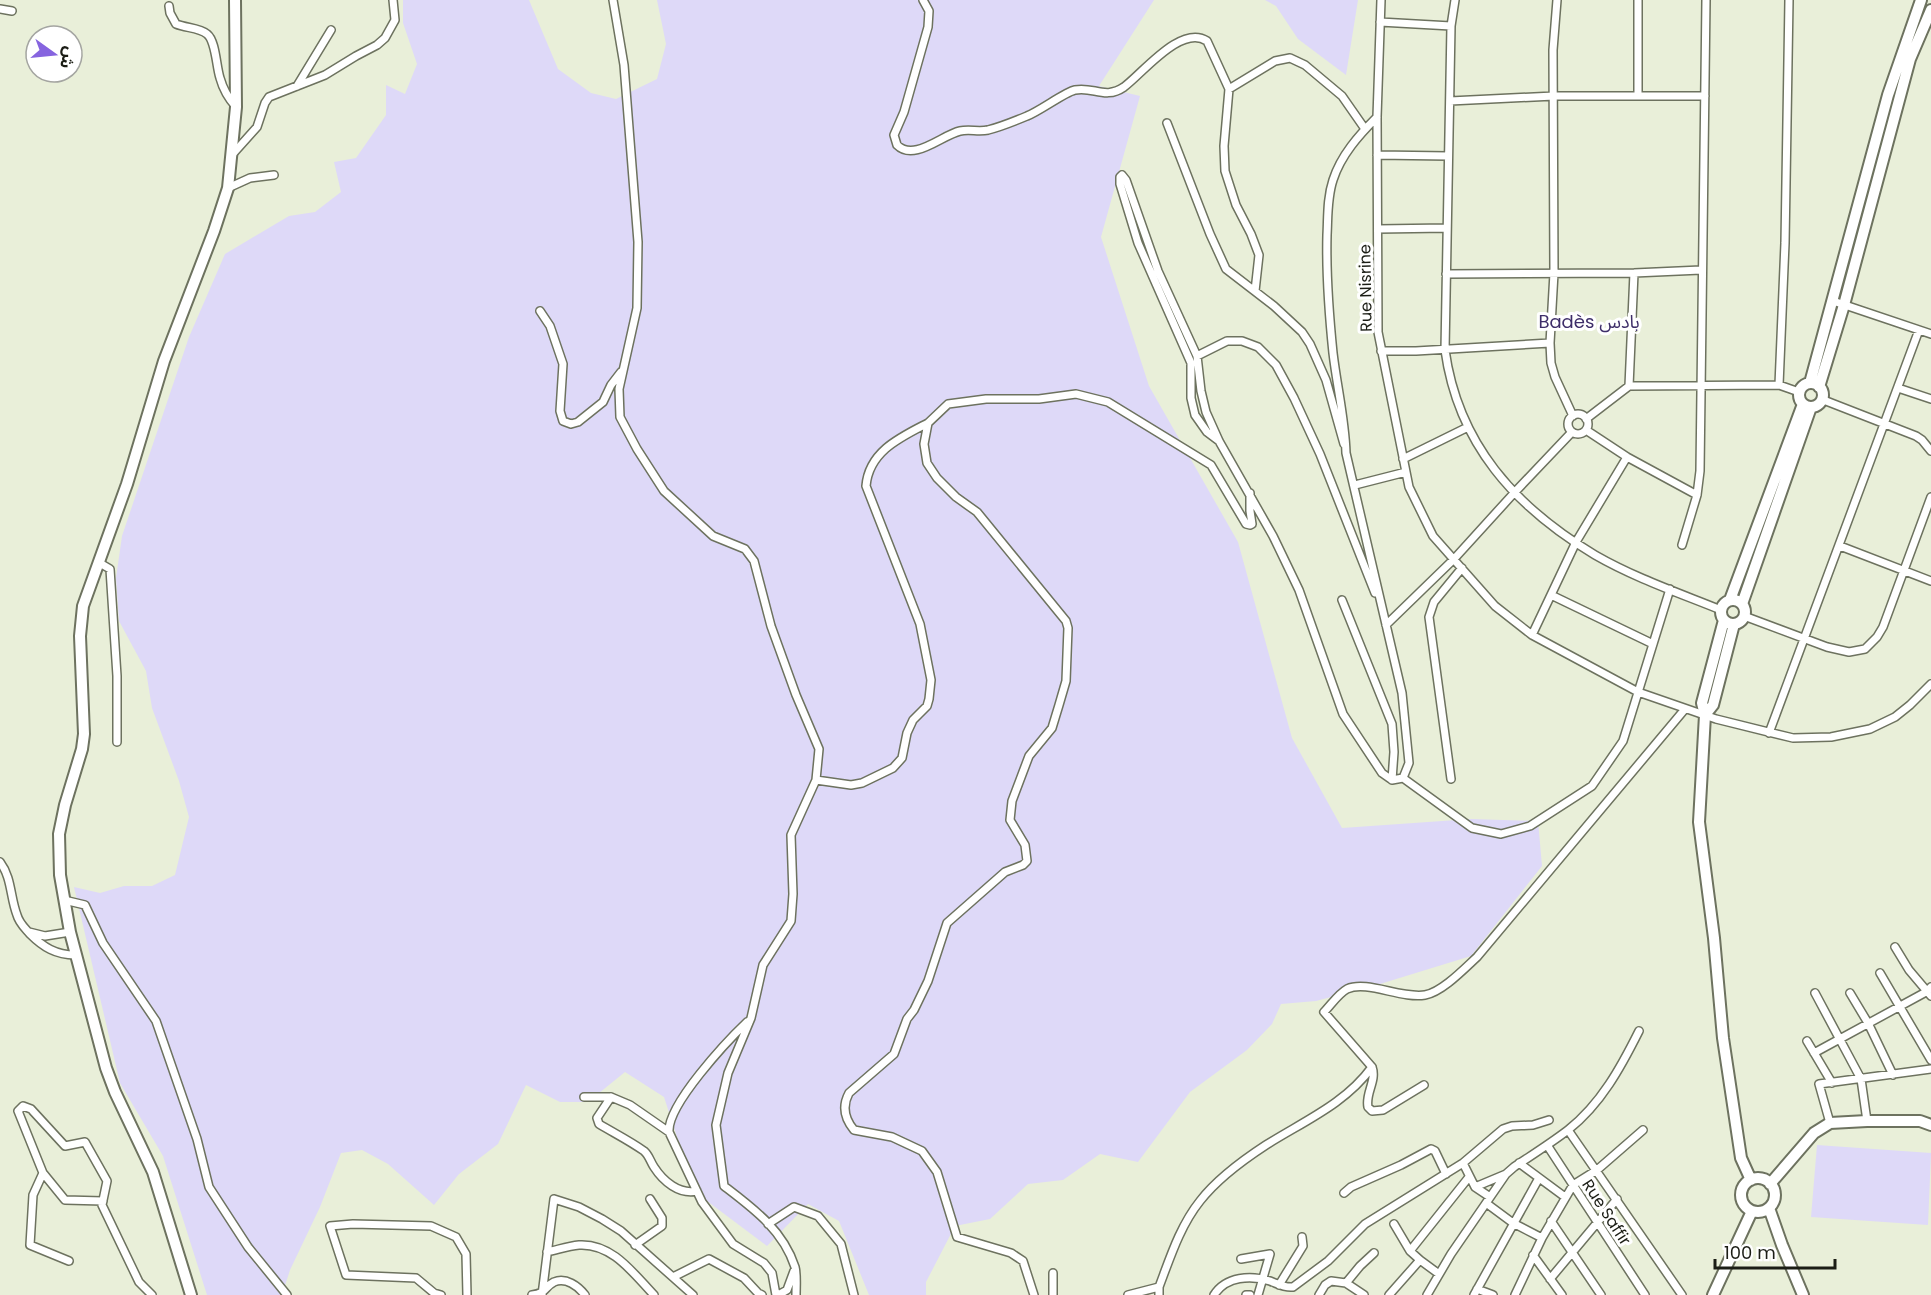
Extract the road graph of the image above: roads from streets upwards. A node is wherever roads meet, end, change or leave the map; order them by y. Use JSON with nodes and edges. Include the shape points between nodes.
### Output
{"nodes":[{"id":1,"x":235,"y":0,"type":"edge"},
{"id":2,"x":393,"y":0,"type":"edge"},
{"id":3,"x":613,"y":0,"type":"edge"},
{"id":4,"x":923,"y":0,"type":"edge"},
{"id":5,"x":1381,"y":0,"type":"edge"},
{"id":6,"x":1455,"y":0,"type":"edge"},
{"id":7,"x":1557,"y":0,"type":"edge"},
{"id":8,"x":1638,"y":0,"type":"edge"},
{"id":9,"x":1706,"y":0,"type":"edge"},
{"id":10,"x":1789,"y":0,"type":"edge"},
{"id":11,"x":1921,"y":0,"type":"edge"},
{"id":12,"x":169,"y":6,"type":"dead end"},
{"id":13,"x":0,"y":9,"type":"edge"},
{"id":14,"x":1931,"y":10,"type":"edge"},
{"id":15,"x":12,"y":11,"type":"dead end"},
{"id":16,"x":1380,"y":22,"type":"junction"},
{"id":17,"x":1451,"y":26,"type":"junction"},
{"id":18,"x":331,"y":30,"type":"dead end"},
{"id":19,"x":297,"y":86,"type":"junction"},
{"id":20,"x":1229,"y":89,"type":"junction"},
{"id":21,"x":1638,"y":95,"type":"junction"},
{"id":22,"x":1554,"y":96,"type":"junction"},
{"id":23,"x":1705,"y":96,"type":"junction"},
{"id":24,"x":1450,"y":100,"type":"junction"},
{"id":25,"x":236,"y":107,"type":"junction"},
{"id":26,"x":1377,"y":117,"type":"junction"},
{"id":27,"x":1167,"y":123,"type":"dead end"},
{"id":28,"x":1365,"y":129,"type":"junction"},
{"id":29,"x":1377,"y":155,"type":"junction"},
{"id":30,"x":231,"y":156,"type":"junction"},
{"id":31,"x":1448,"y":156,"type":"junction"},
{"id":32,"x":274,"y":175,"type":"dead end"},
{"id":33,"x":228,"y":188,"type":"junction"},
{"id":34,"x":1447,"y":228,"type":"junction"},
{"id":35,"x":1378,"y":229,"type":"junction"},
{"id":36,"x":1701,"y":270,"type":"junction"},
{"id":37,"x":1554,"y":273,"type":"junction"},
{"id":38,"x":1634,"y":273,"type":"junction"},
{"id":39,"x":1446,"y":274,"type":"junction"},
{"id":40,"x":1256,"y":291,"type":"junction"},
{"id":41,"x":1833,"y":301,"type":"junction"},
{"id":42,"x":1844,"y":305,"type":"junction"},
{"id":43,"x":540,"y":311,"type":"dead end"},
{"id":44,"x":1919,"y":330,"type":"junction"},
{"id":45,"x":1931,"y":334,"type":"edge"},
{"id":46,"x":1550,"y":344,"type":"junction"},
{"id":47,"x":1445,"y":350,"type":"junction"},
{"id":48,"x":1381,"y":351,"type":"junction"},
{"id":49,"x":1197,"y":356,"type":"junction"},
{"id":50,"x":623,"y":370,"type":"junction"},
{"id":51,"x":1779,"y":385,"type":"junction"},
{"id":52,"x":1814,"y":385,"type":"junction"},
{"id":53,"x":1629,"y":386,"type":"junction"},
{"id":54,"x":1700,"y":387,"type":"junction"},
{"id":55,"x":1898,"y":388,"type":"junction"},
{"id":56,"x":1799,"y":392,"type":"junction"},
{"id":57,"x":1821,"y":399,"type":"junction"},
{"id":58,"x":1931,"y":399,"type":"edge"},
{"id":59,"x":1807,"y":405,"type":"junction"},
{"id":60,"x":1573,"y":416,"type":"junction"},
{"id":61,"x":1586,"y":419,"type":"junction"},
{"id":62,"x":928,"y":423,"type":"junction"},
{"id":63,"x":1884,"y":425,"type":"junction"},
{"id":64,"x":1468,"y":427,"type":"junction"},
{"id":65,"x":1586,"y":430,"type":"junction"},
{"id":66,"x":1572,"y":432,"type":"junction"},
{"id":67,"x":1219,"y":441,"type":"junction"},
{"id":68,"x":1931,"y":451,"type":"edge"},
{"id":69,"x":1346,"y":453,"type":"junction"},
{"id":70,"x":1627,"y":458,"type":"junction"},
{"id":71,"x":1403,"y":459,"type":"junction"},
{"id":72,"x":1406,"y":472,"type":"junction"},
{"id":73,"x":1355,"y":485,"type":"junction"},
{"id":74,"x":1250,"y":493,"type":"junction"},
{"id":75,"x":1514,"y":493,"type":"junction"},
{"id":76,"x":1697,"y":495,"type":"junction"},
{"id":77,"x":1931,"y":497,"type":"edge"},
{"id":78,"x":1766,"y":519,"type":"junction"},
{"id":79,"x":1576,"y":542,"type":"junction"},
{"id":80,"x":1682,"y":545,"type":"dead end"},
{"id":81,"x":1840,"y":546,"type":"junction"},
{"id":82,"x":1454,"y":559,"type":"junction"},
{"id":83,"x":98,"y":562,"type":"junction"},
{"id":84,"x":1462,"y":568,"type":"junction"},
{"id":85,"x":1904,"y":571,"type":"junction"},
{"id":86,"x":1931,"y":581,"type":"edge"},
{"id":87,"x":1670,"y":589,"type":"junction"},
{"id":88,"x":1551,"y":595,"type":"junction"},
{"id":89,"x":1342,"y":600,"type":"dead end"},
{"id":90,"x":1730,"y":600,"type":"junction"},
{"id":91,"x":1742,"y":604,"type":"junction"},
{"id":92,"x":1382,"y":610,"type":"junction"},
{"id":93,"x":1744,"y":616,"type":"junction"},
{"id":94,"x":1726,"y":618,"type":"junction"},
{"id":95,"x":1386,"y":625,"type":"junction"},
{"id":96,"x":1532,"y":635,"type":"junction"},
{"id":97,"x":1805,"y":637,"type":"junction"},
{"id":98,"x":1653,"y":644,"type":"junction"},
{"id":99,"x":1931,"y":684,"type":"edge"},
{"id":100,"x":1638,"y":692,"type":"junction"},
{"id":101,"x":1685,"y":709,"type":"junction"},
{"id":102,"x":1705,"y":715,"type":"junction"},
{"id":103,"x":1769,"y":733,"type":"junction"},
{"id":104,"x":117,"y":742,"type":"dead end"},
{"id":105,"x":1403,"y":778,"type":"junction"},
{"id":106,"x":1451,"y":779,"type":"dead end"},
{"id":107,"x":816,"y":780,"type":"junction"},
{"id":108,"x":1392,"y":780,"type":"junction"},
{"id":109,"x":0,"y":862,"type":"edge"},
{"id":110,"x":64,"y":900,"type":"junction"},
{"id":111,"x":29,"y":932,"type":"junction"},
{"id":112,"x":70,"y":932,"type":"junction"},
{"id":113,"x":1894,"y":947,"type":"dead end"},
{"id":114,"x":75,"y":955,"type":"junction"},
{"id":115,"x":1880,"y":973,"type":"dead end"},
{"id":116,"x":1929,"y":992,"type":"edge"},
{"id":117,"x":1815,"y":993,"type":"dead end"},
{"id":118,"x":1850,"y":993,"type":"dead end"},
{"id":119,"x":1899,"y":1007,"type":"junction"},
{"id":120,"x":751,"y":1018,"type":"junction"},
{"id":121,"x":1868,"y":1023,"type":"junction"},
{"id":122,"x":1639,"y":1031,"type":"dead end"},
{"id":123,"x":1839,"y":1039,"type":"junction"},
{"id":124,"x":1807,"y":1041,"type":"dead end"},
{"id":125,"x":1814,"y":1053,"type":"junction"},
{"id":126,"x":1931,"y":1060,"type":"edge"},
{"id":127,"x":1372,"y":1067,"type":"junction"},
{"id":128,"x":1931,"y":1069,"type":"edge"},
{"id":129,"x":1893,"y":1075,"type":"junction"},
{"id":130,"x":1861,"y":1079,"type":"junction"},
{"id":131,"x":1832,"y":1083,"type":"junction"},
{"id":132,"x":1424,"y":1085,"type":"dead end"},
{"id":133,"x":584,"y":1097,"type":"dead end"},
{"id":134,"x":611,"y":1097,"type":"junction"},
{"id":135,"x":1549,"y":1120,"type":"dead end"},
{"id":136,"x":1867,"y":1121,"type":"junction"},
{"id":137,"x":1830,"y":1123,"type":"junction"},
{"id":138,"x":1931,"y":1125,"type":"edge"},
{"id":139,"x":1568,"y":1130,"type":"junction"},
{"id":140,"x":1642,"y":1130,"type":"dead end"},
{"id":141,"x":669,"y":1132,"type":"junction"},
{"id":142,"x":1547,"y":1145,"type":"junction"},
{"id":143,"x":1463,"y":1163,"type":"junction"},
{"id":144,"x":1519,"y":1163,"type":"junction"},
{"id":145,"x":1597,"y":1170,"type":"junction"},
{"id":146,"x":43,"y":1173,"type":"junction"},
{"id":147,"x":1446,"y":1174,"type":"junction"},
{"id":148,"x":1506,"y":1174,"type":"junction"},
{"id":149,"x":1469,"y":1177,"type":"junction"},
{"id":150,"x":1539,"y":1179,"type":"junction"},
{"id":151,"x":1751,"y":1180,"type":"junction"},
{"id":152,"x":1770,"y":1184,"type":"junction"},
{"id":153,"x":1573,"y":1185,"type":"junction"},
{"id":154,"x":1475,"y":1187,"type":"junction"},
{"id":155,"x":697,"y":1191,"type":"junction"},
{"id":156,"x":1344,"y":1193,"type":"dead end"},
{"id":157,"x":1565,"y":1197,"type":"junction"},
{"id":158,"x":650,"y":1199,"type":"dead end"},
{"id":159,"x":1488,"y":1200,"type":"junction"},
{"id":160,"x":1617,"y":1200,"type":"junction"},
{"id":161,"x":103,"y":1201,"type":"junction"},
{"id":162,"x":1769,"y":1208,"type":"junction"},
{"id":163,"x":1752,"y":1211,"type":"junction"},
{"id":164,"x":1551,"y":1221,"type":"junction"},
{"id":165,"x":1598,"y":1222,"type":"junction"},
{"id":166,"x":1513,"y":1223,"type":"junction"},
{"id":167,"x":768,"y":1224,"type":"junction"},
{"id":168,"x":1394,"y":1224,"type":"dead end"},
{"id":169,"x":1302,"y":1238,"type":"dead end"},
{"id":170,"x":1542,"y":1238,"type":"junction"},
{"id":171,"x":635,"y":1245,"type":"junction"},
{"id":172,"x":1410,"y":1251,"type":"junction"},
{"id":173,"x":547,"y":1252,"type":"junction"},
{"id":174,"x":1374,"y":1253,"type":"dead end"},
{"id":175,"x":1572,"y":1253,"type":"junction"},
{"id":176,"x":1533,"y":1255,"type":"junction"},
{"id":177,"x":1241,"y":1259,"type":"dead end"},
{"id":178,"x":1420,"y":1260,"type":"junction"},
{"id":179,"x":69,"y":1261,"type":"dead end"},
{"id":180,"x":795,"y":1268,"type":"junction"},
{"id":181,"x":1053,"y":1273,"type":"dead end"},
{"id":182,"x":1439,"y":1274,"type":"junction"},
{"id":183,"x":673,"y":1277,"type":"junction"},
{"id":184,"x":1550,"y":1279,"type":"junction"},
{"id":185,"x":1264,"y":1280,"type":"junction"},
{"id":186,"x":1346,"y":1283,"type":"junction"},
{"id":187,"x":1279,"y":1285,"type":"junction"},
{"id":188,"x":1159,"y":1291,"type":"edge"},
{"id":189,"x":1476,"y":1292,"type":"edge"},
{"id":190,"x":542,"y":1294,"type":"edge"},
{"id":191,"x":152,"y":1295,"type":"edge"},
{"id":192,"x":191,"y":1295,"type":"edge"},
{"id":193,"x":287,"y":1295,"type":"edge"},
{"id":194,"x":441,"y":1295,"type":"edge"},
{"id":195,"x":467,"y":1295,"type":"edge"},
{"id":196,"x":532,"y":1295,"type":"edge"},
{"id":197,"x":585,"y":1295,"type":"edge"},
{"id":198,"x":654,"y":1295,"type":"edge"},
{"id":199,"x":693,"y":1295,"type":"edge"},
{"id":200,"x":762,"y":1295,"type":"edge"},
{"id":201,"x":777,"y":1295,"type":"edge"},
{"id":202,"x":796,"y":1295,"type":"edge"},
{"id":203,"x":854,"y":1295,"type":"edge"},
{"id":204,"x":1034,"y":1295,"type":"edge"},
{"id":205,"x":1053,"y":1295,"type":"edge"},
{"id":206,"x":1128,"y":1295,"type":"edge"},
{"id":207,"x":1214,"y":1295,"type":"edge"},
{"id":208,"x":1258,"y":1295,"type":"edge"},
{"id":209,"x":1318,"y":1295,"type":"edge"},
{"id":210,"x":1364,"y":1295,"type":"edge"},
{"id":211,"x":1389,"y":1295,"type":"edge"},
{"id":212,"x":1426,"y":1295,"type":"edge"},
{"id":213,"x":1493,"y":1295,"type":"edge"},
{"id":214,"x":1515,"y":1295,"type":"edge"},
{"id":215,"x":1562,"y":1295,"type":"edge"},
{"id":216,"x":1601,"y":1295,"type":"edge"},
{"id":217,"x":1645,"y":1295,"type":"edge"},
{"id":218,"x":1682,"y":1295,"type":"edge"},
{"id":219,"x":1713,"y":1295,"type":"edge"},
{"id":220,"x":1803,"y":1295,"type":"edge"}],
"edges":[{"from":1,"to":25,"type":"street"},
{"from":2,"to":19,"type":"street","via":[[395,20],[385,38],[340,68]]},
{"from":3,"to":50,"type":"street","via":[[624,65],[638,242],[637,308]]},
{"from":4,"to":20,"type":"street","via":[[929,18],[926,40],[894,135],[902,150],[921,148],[960,131],[986,130],[1042,109],[1074,90],[1113,92],[1164,52],[1191,37],[1207,41]]},
{"from":5,"to":16,"type":"street","name":"Rue Nisrine"},
{"from":6,"to":17,"type":"street"},
{"from":7,"to":22,"type":"street"},
{"from":8,"to":21,"type":"street"},
{"from":9,"to":23,"type":"street"},
{"from":10,"to":51,"type":"street"},
{"from":11,"to":41,"type":"street","via":[[1888,95]]},
{"from":12,"to":25,"type":"street","via":[[176,24],[211,38],[219,77]]},
{"from":13,"to":15,"type":"street"},
{"from":14,"to":42,"type":"street","via":[[1911,59]]},
{"from":16,"to":17,"type":"street"},
{"from":16,"to":26,"type":"street","name":"Rue Nisrine"},
{"from":17,"to":24,"type":"street"},
{"from":18,"to":19,"type":"street"},
{"from":19,"to":30,"type":"street","via":[[266,100],[257,127]]},
{"from":20,"to":28,"type":"street","via":[[1275,61],[1290,58],[1305,65],[1342,96]]},
{"from":20,"to":40,"type":"street","via":[[1225,171],[1259,255]]},
{"from":21,"to":22,"type":"street"},
{"from":21,"to":23,"type":"street"},
{"from":22,"to":24,"type":"street"},
{"from":22,"to":37,"type":"street"},
{"from":23,"to":36,"type":"street"},
{"from":24,"to":31,"type":"street"},
{"from":25,"to":30,"type":"street"},
{"from":26,"to":28,"type":"street"},
{"from":26,"to":29,"type":"street","name":"Rue Nisrine"},
{"from":27,"to":40,"type":"street","via":[[1218,256],[1231,274]]},
{"from":28,"to":69,"type":"street","via":[[1338,167],[1328,214],[1333,351]]},
{"from":29,"to":31,"type":"street"},
{"from":29,"to":35,"type":"street","name":"Rue Nisrine"},
{"from":30,"to":33,"type":"street"},
{"from":31,"to":34,"type":"street"},
{"from":32,"to":33,"type":"street","via":[[250,178]]},
{"from":33,"to":83,"type":"street","via":[[164,361]]},
{"from":34,"to":35,"type":"street"},
{"from":34,"to":39,"type":"street"},
{"from":35,"to":48,"type":"street","name":"Rue Nisrine"},
{"from":36,"to":38,"type":"street"},
{"from":36,"to":54,"type":"street"},
{"from":37,"to":38,"type":"street"},
{"from":37,"to":39,"type":"street"},
{"from":37,"to":46,"type":"street"},
{"from":38,"to":53,"type":"street"},
{"from":39,"to":47,"type":"street"},
{"from":40,"to":69,"type":"street","via":[[1291,321],[1310,344],[1326,380]]},
{"from":41,"to":42,"type":"street"},
{"from":41,"to":52,"type":"street"},
{"from":42,"to":44,"type":"street"},
{"from":42,"to":52,"type":"street"},
{"from":43,"to":50,"type":"street","via":[[550,326],[563,364],[563,421],[578,422],[603,402]]},
{"from":44,"to":45,"type":"street"},
{"from":44,"to":55,"type":"street"},
{"from":46,"to":47,"type":"street"},
{"from":46,"to":60,"type":"street","via":[[1555,377]]},
{"from":47,"to":48,"type":"street"},
{"from":47,"to":64,"type":"street","via":[[1448,374]]},
{"from":48,"to":71,"type":"street","name":"Rue Nisrine"},
{"from":49,"to":67,"type":"street","via":[[1203,401]]},
{"from":49,"to":67,"type":"street","via":[[1158,271],[1122,175],[1120,184],[1130,221],[1191,363],[1195,415]]},
{"from":49,"to":92,"type":"street","via":[[1227,341],[1242,340],[1258,347],[1276,365],[1320,454]]},
{"from":50,"to":107,"type":"street","via":[[620,417],[664,491],[713,536],[745,549],[754,561],[771,626],[819,749]]},
{"from":51,"to":54,"type":"street"},
{"from":51,"to":56,"type":"street"},
{"from":52,"to":56,"type":"street","via":[[1805,384]]},
{"from":52,"to":57,"type":"street"},
{"from":53,"to":54,"type":"street"},
{"from":53,"to":61,"type":"street"},
{"from":54,"to":76,"type":"street"},
{"from":55,"to":58,"type":"street"},
{"from":55,"to":63,"type":"street"},
{"from":56,"to":59,"type":"street","via":[[1799,399]]},
{"from":57,"to":59,"type":"street","via":[[1817,405]]},
{"from":57,"to":63,"type":"street"},
{"from":59,"to":78,"type":"street"},
{"from":60,"to":61,"type":"street","via":[[1580,414]]},
{"from":60,"to":66,"type":"street","via":[[1568,426]]},
{"from":61,"to":65,"type":"street"},
{"from":62,"to":74,"type":"street","via":[[948,404],[1076,394],[1108,402],[1211,465],[1250,525]]},
{"from":62,"to":107,"type":"street","via":[[895,440],[871,463],[866,486],[920,624],[931,680],[927,706],[913,720],[902,758],[893,768],[851,786]]},
{"from":62,"to":204,"type":"street","via":[[924,444],[927,463],[937,478],[977,512],[1066,621],[1066,681],[1052,728],[1029,756],[1012,801],[1010,820],[1025,845],[1027,861],[1005,872],[947,922],[928,981],[894,1054],[849,1093],[845,1116],[854,1130],[892,1137],[922,1151],[937,1172],[957,1237],[1011,1253],[1023,1261]]},
{"from":63,"to":68,"type":"street","via":[[1916,436]]},
{"from":63,"to":81,"type":"street"},
{"from":64,"to":71,"type":"street"},
{"from":64,"to":75,"type":"street","via":[[1478,447]]},
{"from":65,"to":66,"type":"street","via":[[1580,434]]},
{"from":65,"to":70,"type":"street"},
{"from":66,"to":75,"type":"street"},
{"from":67,"to":74,"type":"street"},
{"from":69,"to":73,"type":"street"},
{"from":70,"to":76,"type":"street"},
{"from":70,"to":79,"type":"street"},
{"from":71,"to":72,"type":"street","name":"Rue Nisrine"},
{"from":72,"to":73,"type":"street"},
{"from":72,"to":82,"type":"street","name":"Rue Nisrine","via":[[1409,487],[1433,536]]},
{"from":73,"to":92,"type":"street"},
{"from":74,"to":108,"type":"street","via":[[1299,591],[1343,714],[1382,773]]},
{"from":75,"to":79,"type":"street"},
{"from":75,"to":82,"type":"street"},
{"from":76,"to":80,"type":"street"},
{"from":77,"to":85,"type":"street"},
{"from":78,"to":90,"type":"street"},
{"from":78,"to":91,"type":"street"},
{"from":79,"to":87,"type":"street","via":[[1624,570]]},
{"from":79,"to":88,"type":"street"},
{"from":81,"to":85,"type":"street"},
{"from":81,"to":97,"type":"street"},
{"from":82,"to":84,"type":"street","name":"Rue Nisrine"},
{"from":82,"to":95,"type":"street"},
{"from":83,"to":104,"type":"street","via":[[110,569]]},
{"from":83,"to":110,"type":"street","via":[[83,606],[80,636],[82,749],[59,834]]},
{"from":84,"to":96,"type":"street","name":"Rue Nisrine","via":[[1495,606]]},
{"from":84,"to":106,"type":"street","via":[[1434,602],[1429,617]]},
{"from":85,"to":86,"type":"street"},
{"from":85,"to":97,"type":"street","via":[[1883,627],[1865,649],[1840,651]]},
{"from":87,"to":94,"type":"street"},
{"from":87,"to":98,"type":"street"},
{"from":88,"to":96,"type":"street"},
{"from":88,"to":98,"type":"street"},
{"from":89,"to":108,"type":"street","via":[[1392,724]]},
{"from":90,"to":91,"type":"street"},
{"from":90,"to":94,"type":"street","via":[[1726,602]]},
{"from":91,"to":93,"type":"street"},
{"from":92,"to":95,"type":"street"},
{"from":93,"to":94,"type":"street","via":[[1740,622]]},
{"from":93,"to":97,"type":"street"},
{"from":94,"to":102,"type":"street","via":[[1720,674],[1713,705]]},
{"from":95,"to":105,"type":"street","via":[[1402,693],[1408,763]]},
{"from":96,"to":100,"type":"street","name":"Rue Nisrine"},
{"from":97,"to":103,"type":"street"},
{"from":98,"to":100,"type":"street"},
{"from":99,"to":103,"type":"street","name":"Rue Nisrine","via":[[1895,717],[1870,729],[1816,738]]},
{"from":100,"to":101,"type":"street","name":"Rue Nisrine"},
{"from":100,"to":105,"type":"street","via":[[1623,741],[1592,786],[1530,826],[1501,834],[1472,828]]},
{"from":101,"to":102,"type":"street","name":"Rue Nisrine"},
{"from":101,"to":127,"type":"street","via":[[1478,957],[1448,983],[1427,995],[1348,988],[1324,1012]]},
{"from":102,"to":103,"type":"street","name":"Rue Nisrine"},
{"from":102,"to":151,"type":"street","via":[[1700,822],[1723,1038],[1741,1158]]},
{"from":105,"to":108,"type":"street"},
{"from":107,"to":120,"type":"street","via":[[791,836],[791,921],[763,965]]},
{"from":109,"to":111,"type":"street","via":[[9,876],[17,915]]},
{"from":110,"to":112,"type":"street"},
{"from":110,"to":193,"type":"street","via":[[86,905],[102,943],[156,1021],[197,1139],[208,1187]]},
{"from":111,"to":112,"type":"street","via":[[45,936]]},
{"from":111,"to":114,"type":"street","via":[[44,947]]},
{"from":112,"to":114,"type":"street"},
{"from":113,"to":116,"type":"street"},
{"from":114,"to":192,"type":"street","via":[[106,1068],[153,1172]]},
{"from":115,"to":119,"type":"street"},
{"from":116,"to":119,"type":"street"},
{"from":117,"to":123,"type":"street"},
{"from":118,"to":121,"type":"street"},
{"from":119,"to":121,"type":"street"},
{"from":119,"to":126,"type":"street"},
{"from":120,"to":141,"type":"street","via":[[686,1092],[669,1124]]},
{"from":120,"to":167,"type":"street","via":[[728,1073],[716,1125],[724,1186]]},
{"from":121,"to":123,"type":"street"},
{"from":121,"to":129,"type":"street"},
{"from":122,"to":139,"type":"street","via":[[1605,1090]]},
{"from":123,"to":125,"type":"street"},
{"from":123,"to":130,"type":"street"},
{"from":124,"to":125,"type":"street"},
{"from":125,"to":131,"type":"street"},
{"from":127,"to":132,"type":"street","via":[[1375,1075],[1367,1101],[1372,1111],[1383,1110]]},
{"from":127,"to":188,"type":"street","via":[[1328,1110],[1265,1146],[1199,1201],[1175,1244]]},
{"from":128,"to":129,"type":"street"},
{"from":129,"to":130,"type":"street"},
{"from":130,"to":131,"type":"street"},
{"from":130,"to":136,"type":"street"},
{"from":131,"to":137,"type":"street","via":[[1819,1084]]},
{"from":133,"to":134,"type":"street"},
{"from":134,"to":141,"type":"street"},
{"from":134,"to":155,"type":"street","via":[[598,1115],[599,1124],[647,1153],[654,1168],[677,1189]]},
{"from":135,"to":143,"type":"street","via":[[1503,1129]]},
{"from":136,"to":137,"type":"street"},
{"from":136,"to":138,"type":"street","via":[[1920,1121]]},
{"from":137,"to":152,"type":"street","via":[[1814,1133]]},
{"from":139,"to":142,"type":"street"},
{"from":139,"to":145,"type":"street"},
{"from":140,"to":145,"type":"street"},
{"from":141,"to":155,"type":"street"},
{"from":142,"to":144,"type":"street"},
{"from":142,"to":153,"type":"street","name":"Rue Saffir"},
{"from":143,"to":147,"type":"street"},
{"from":143,"to":149,"type":"street"},
{"from":144,"to":148,"type":"street"},
{"from":144,"to":150,"type":"street"},
{"from":145,"to":153,"type":"street"},
{"from":145,"to":160,"type":"street"},
{"from":146,"to":161,"type":"street","via":[[65,1200]]},
{"from":146,"to":161,"type":"street","via":[[18,1111],[22,1106],[31,1109],[65,1146],[85,1142],[107,1181]]},
{"from":146,"to":179,"type":"street","via":[[33,1195],[30,1245]]},
{"from":147,"to":156,"type":"street","via":[[1431,1149]]},
{"from":147,"to":187,"type":"street","via":[[1365,1224],[1328,1261],[1293,1287]]},
{"from":148,"to":154,"type":"street"},
{"from":148,"to":159,"type":"street"},
{"from":149,"to":154,"type":"street"},
{"from":149,"to":172,"type":"street"},
{"from":150,"to":157,"type":"street"},
{"from":150,"to":166,"type":"street"},
{"from":151,"to":152,"type":"street","via":[[1762,1179]]},
{"from":151,"to":163,"type":"street","via":[[1741,1197]]},
{"from":152,"to":162,"type":"street","via":[[1775,1198]]},
{"from":153,"to":157,"type":"street"},
{"from":153,"to":165,"type":"street","name":"Rue Saffir"},
{"from":154,"to":159,"type":"street"},
{"from":155,"to":201,"type":"street","via":[[733,1244],[764,1263],[772,1273]]},
{"from":157,"to":164,"type":"street"},
{"from":158,"to":171,"type":"street","via":[[662,1218],[662,1226]]},
{"from":159,"to":166,"type":"street"},
{"from":159,"to":182,"type":"street"},
{"from":160,"to":165,"type":"street"},
{"from":160,"to":218,"type":"street"},
{"from":161,"to":191,"type":"street","via":[[139,1282]]},
{"from":162,"to":163,"type":"street"},
{"from":162,"to":220,"type":"street"},
{"from":163,"to":219,"type":"street"},
{"from":164,"to":170,"type":"street"},
{"from":164,"to":175,"type":"street"},
{"from":165,"to":175,"type":"street"},
{"from":165,"to":217,"type":"street","name":"Rue Saffir"},
{"from":166,"to":170,"type":"street"},
{"from":166,"to":189,"type":"street"},
{"from":167,"to":180,"type":"street","via":[[781,1236]]},
{"from":167,"to":203,"type":"street","via":[[794,1207],[819,1216],[841,1244]]},
{"from":168,"to":172,"type":"street"},
{"from":169,"to":187,"type":"street","via":[[1303,1246]]},
{"from":170,"to":176,"type":"street"},
{"from":171,"to":173,"type":"street","via":[[602,1219],[554,1199]]},
{"from":171,"to":183,"type":"street"},
{"from":172,"to":178,"type":"street"},
{"from":173,"to":190,"type":"street"},
{"from":173,"to":198,"type":"street","via":[[593,1246],[620,1258]]},
{"from":174,"to":186,"type":"street"},
{"from":175,"to":184,"type":"street"},
{"from":175,"to":216,"type":"street"},
{"from":176,"to":184,"type":"street"},
{"from":176,"to":214,"type":"street"},
{"from":177,"to":185,"type":"street","via":[[1270,1254]]},
{"from":178,"to":182,"type":"street"},
{"from":178,"to":211,"type":"street"},
{"from":180,"to":201,"type":"street","via":[[787,1290]]},
{"from":180,"to":202,"type":"street"},
{"from":181,"to":205,"type":"street"},
{"from":182,"to":212,"type":"street"},
{"from":183,"to":199,"type":"street"},
{"from":183,"to":200,"type":"street","via":[[709,1259],[744,1278]]},
{"from":184,"to":215,"type":"street"},
{"from":185,"to":187,"type":"street"},
{"from":185,"to":207,"type":"street","via":[[1234,1279]]},
{"from":185,"to":208,"type":"street"},
{"from":186,"to":209,"type":"street","via":[[1330,1281]]},
{"from":186,"to":210,"type":"street"},
{"from":188,"to":206,"type":"street"},
{"from":189,"to":213,"type":"street"},
{"from":190,"to":196,"type":"street"},
{"from":190,"to":197,"type":"street","via":[[553,1283],[563,1281],[573,1283]]},
{"from":194,"to":195,"type":"street","via":[[416,1278],[346,1275],[330,1226],[431,1226],[456,1237],[466,1254]]}]}
